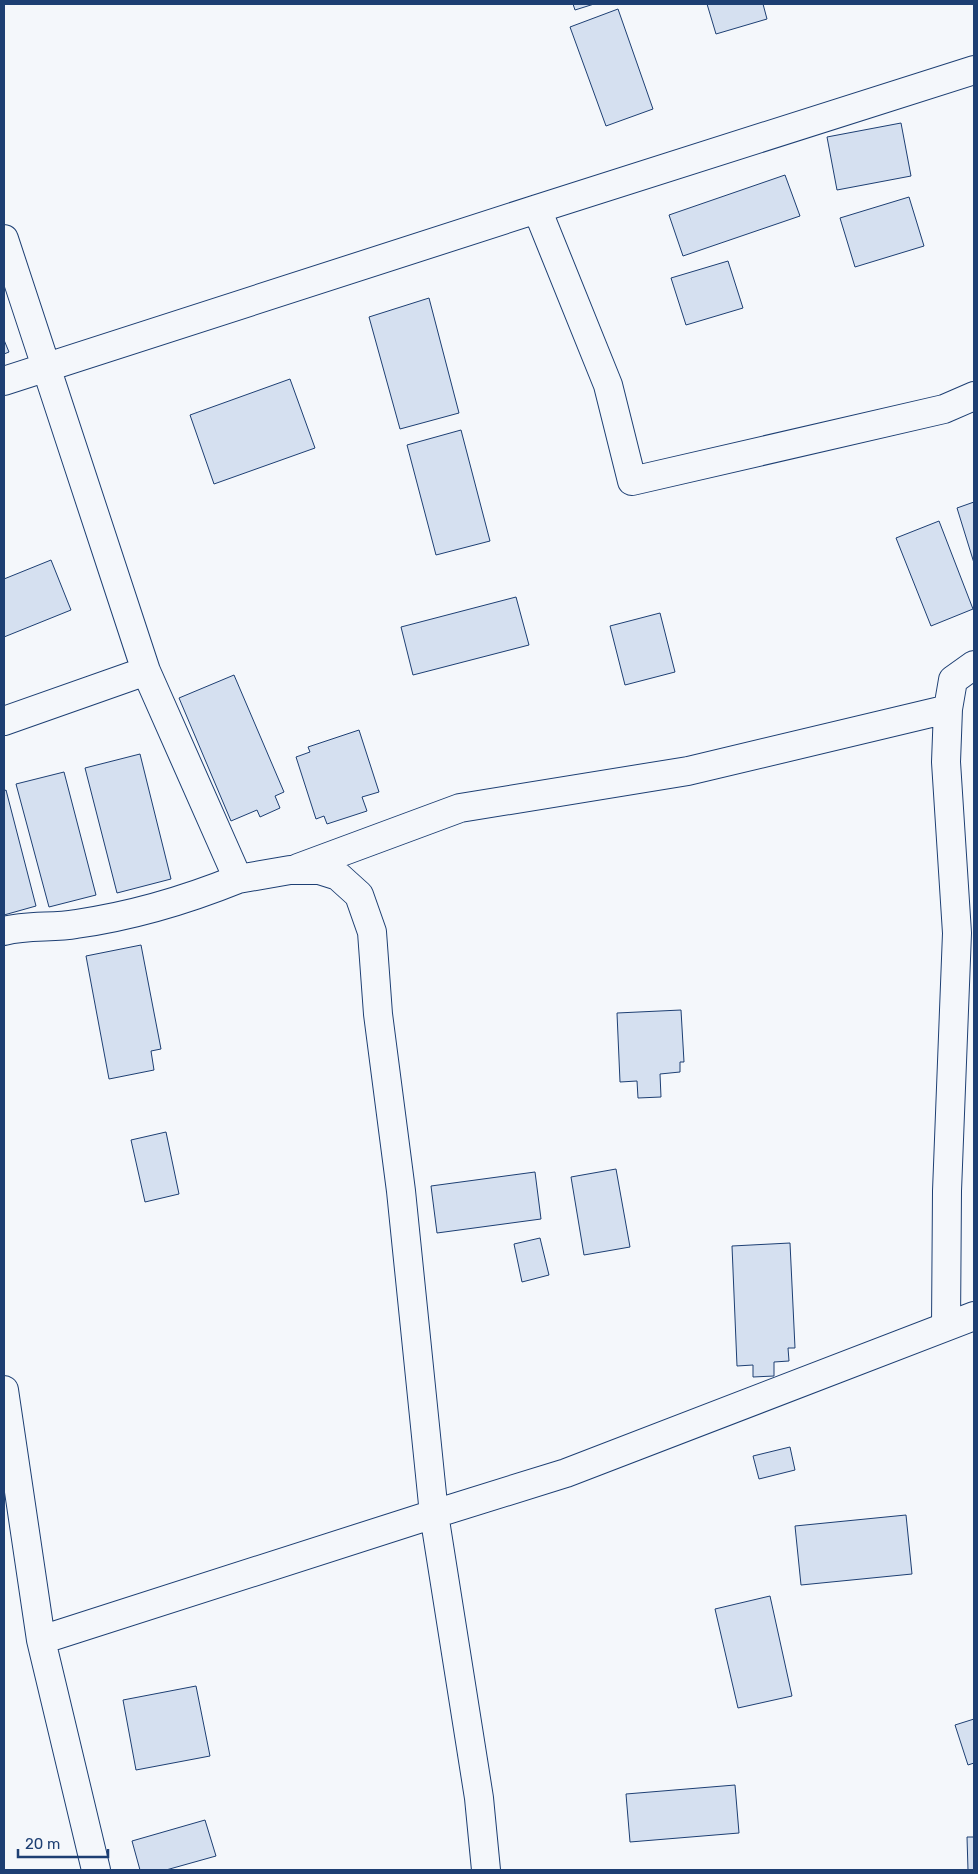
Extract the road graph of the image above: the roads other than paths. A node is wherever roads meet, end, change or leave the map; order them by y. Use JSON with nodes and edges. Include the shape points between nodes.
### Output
{"nodes":[{"id":1,"x":974,"y":70,"type":"edge"},
{"id":2,"x":537,"y":209,"type":"junction"},
{"id":3,"x":4,"y":239,"type":"edge"},
{"id":4,"x":45,"y":368,"type":"junction"},
{"id":5,"x":4,"y":381,"type":"edge"},
{"id":6,"x":974,"y":396,"type":"edge"},
{"id":7,"x":974,"y":665,"type":"edge"},
{"id":8,"x":146,"y":671,"type":"junction"},
{"id":9,"x":948,"y":709,"type":"junction"},
{"id":10,"x":4,"y":721,"type":"edge"},
{"id":11,"x":290,"y":870,"type":"junction"},
{"id":12,"x":238,"y":879,"type":"junction"},
{"id":13,"x":4,"y":931,"type":"edge"},
{"id":14,"x":974,"y":1316,"type":"edge"},
{"id":15,"x":946,"y":1326,"type":"junction"},
{"id":16,"x":4,"y":1390,"type":"edge"},
{"id":17,"x":434,"y":1514,"type":"junction"},
{"id":18,"x":41,"y":1640,"type":"junction"},
{"id":19,"x":96,"y":1870,"type":"edge"},
{"id":20,"x":486,"y":1870,"type":"edge"}],
"edges":[{"from":1,"to":2,"type":"street"},
{"from":2,"to":4,"type":"street"},
{"from":2,"to":6,"type":"street","via":[[608,385],[632,481],[944,409]]},
{"from":3,"to":4,"type":"street"},
{"from":4,"to":5,"type":"street"},
{"from":4,"to":8,"type":"street"},
{"from":7,"to":9,"type":"street","via":[[953,680]]},
{"from":8,"to":10,"type":"street"},
{"from":8,"to":12,"type":"street"},
{"from":9,"to":11,"type":"street","via":[[688,771],[460,808]]},
{"from":9,"to":15,"type":"street","via":[[946,762],[957,932],[947,1191]]},
{"from":11,"to":12,"type":"street"},
{"from":11,"to":17,"type":"street","via":[[319,870],[338,876],[359,895],[372,932],[378,1014],[402,1191]]},
{"from":12,"to":13,"type":"street","via":[[198,895],[142,911],[75,924]]},
{"from":14,"to":15,"type":"street"},
{"from":15,"to":17,"type":"street","via":[[566,1473]]},
{"from":16,"to":18,"type":"street"},
{"from":17,"to":18,"type":"street"},
{"from":17,"to":20,"type":"street","via":[[479,1798]]},
{"from":18,"to":19,"type":"street"}]}
